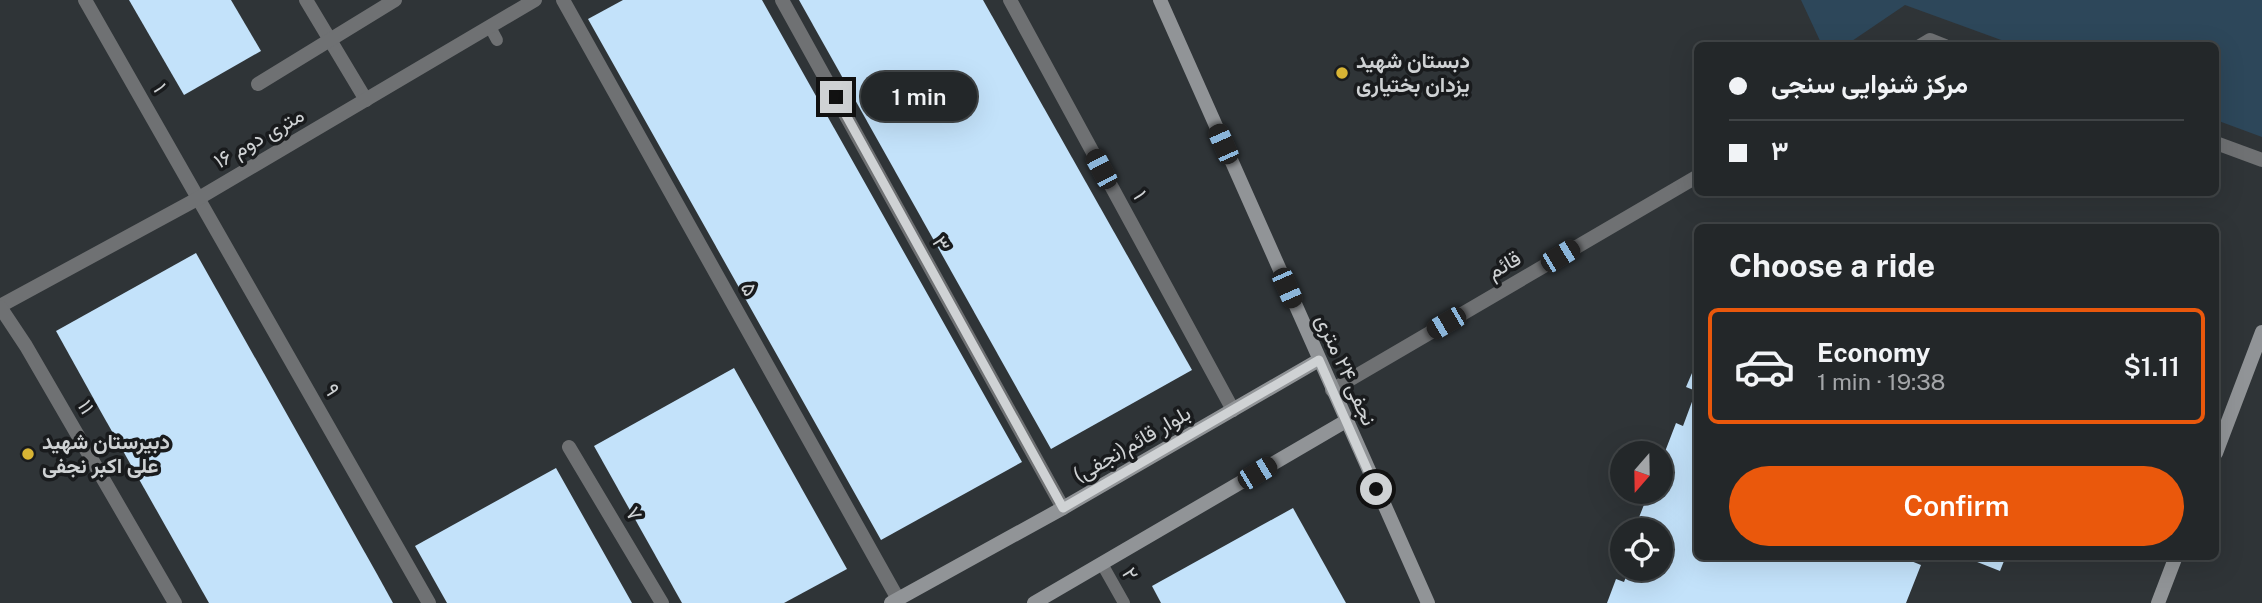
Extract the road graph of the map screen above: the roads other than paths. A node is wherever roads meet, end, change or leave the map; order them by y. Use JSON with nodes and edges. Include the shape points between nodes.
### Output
{"nodes":[{"id":1,"x":85,"y":0,"type":"edge"},
{"id":2,"x":306,"y":0,"type":"edge"},
{"id":3,"x":395,"y":0,"type":"edge"},
{"id":4,"x":535,"y":0,"type":"edge"},
{"id":5,"x":563,"y":0,"type":"edge"},
{"id":6,"x":782,"y":0,"type":"edge"},
{"id":7,"x":1010,"y":0,"type":"edge"},
{"id":8,"x":1160,"y":0,"type":"edge"},
{"id":9,"x":330,"y":40,"type":"junction"},
{"id":10,"x":258,"y":83,"type":"dead end"},
{"id":11,"x":366,"y":100,"type":"junction"},
{"id":12,"x":2219,"y":145,"type":"edge"},
{"id":13,"x":2262,"y":160,"type":"edge"},
{"id":14,"x":1694,"y":178,"type":"edge"},
{"id":15,"x":199,"y":198,"type":"junction"},
{"id":16,"x":0,"y":306,"type":"edge"},
{"id":17,"x":2262,"y":332,"type":"edge"},
{"id":18,"x":1319,"y":360,"type":"junction"},
{"id":19,"x":1332,"y":390,"type":"junction"},
{"id":20,"x":1233,"y":410,"type":"junction"},
{"id":21,"x":1346,"y":421,"type":"junction"},
{"id":22,"x":2219,"y":445,"type":"edge"},
{"id":23,"x":569,"y":447,"type":"dead end"},
{"id":24,"x":1063,"y":508,"type":"junction"},
{"id":25,"x":2174,"y":560,"type":"edge"},
{"id":26,"x":1102,"y":564,"type":"junction"},
{"id":27,"x":894,"y":601,"type":"edge"},
{"id":28,"x":175,"y":603,"type":"edge"},
{"id":29,"x":429,"y":603,"type":"edge"},
{"id":30,"x":662,"y":603,"type":"edge"},
{"id":31,"x":1034,"y":603,"type":"edge"},
{"id":32,"x":1124,"y":603,"type":"edge"},
{"id":33,"x":1428,"y":603,"type":"edge"},
{"id":34,"x":2158,"y":603,"type":"edge"}],
"edges":[{"from":1,"to":15,"type":"street","name":"۱"},
{"from":2,"to":9,"type":"street"},
{"from":3,"to":9,"type":"street"},
{"from":4,"to":11,"type":"street","name":"۱۶ متری دوم","via":[[493,34]]},
{"from":5,"to":27,"type":"street","name":"۵"},
{"from":6,"to":24,"type":"street","name":"۳"},
{"from":7,"to":20,"type":"street","name":"۱"},
{"from":8,"to":18,"type":"street","name":"نجفی ۲۴ متری"},
{"from":9,"to":10,"type":"street"},
{"from":9,"to":11,"type":"street"},
{"from":11,"to":15,"type":"street","name":"۱۶ متری دوم"},
{"from":12,"to":13,"type":"street"},
{"from":14,"to":19,"type":"street","name":"قائم"},
{"from":15,"to":16,"type":"street","name":"۱۶ متری دوم"},
{"from":15,"to":29,"type":"street","name":"۹"},
{"from":16,"to":28,"type":"street","name":"۱۱"},
{"from":17,"to":22,"type":"street"},
{"from":18,"to":19,"type":"street","name":"نجفی ۲۴ متری"},
{"from":18,"to":20,"type":"street","name":"بلوار قائم(نجفی)"},
{"from":19,"to":21,"type":"street","name":"نجفی ۲۴ متری"},
{"from":20,"to":24,"type":"street","name":"بلوار قائم(نجفی)"},
{"from":21,"to":26,"type":"street"},
{"from":21,"to":33,"type":"street","name":"نجفی ۲۴ متری"},
{"from":23,"to":30,"type":"street","name":"۷"},
{"from":24,"to":27,"type":"street","name":"بلوار قائم(نجفی)"},
{"from":25,"to":34,"type":"street"},
{"from":26,"to":31,"type":"street"},
{"from":26,"to":32,"type":"lane","name":"۲"}]}
